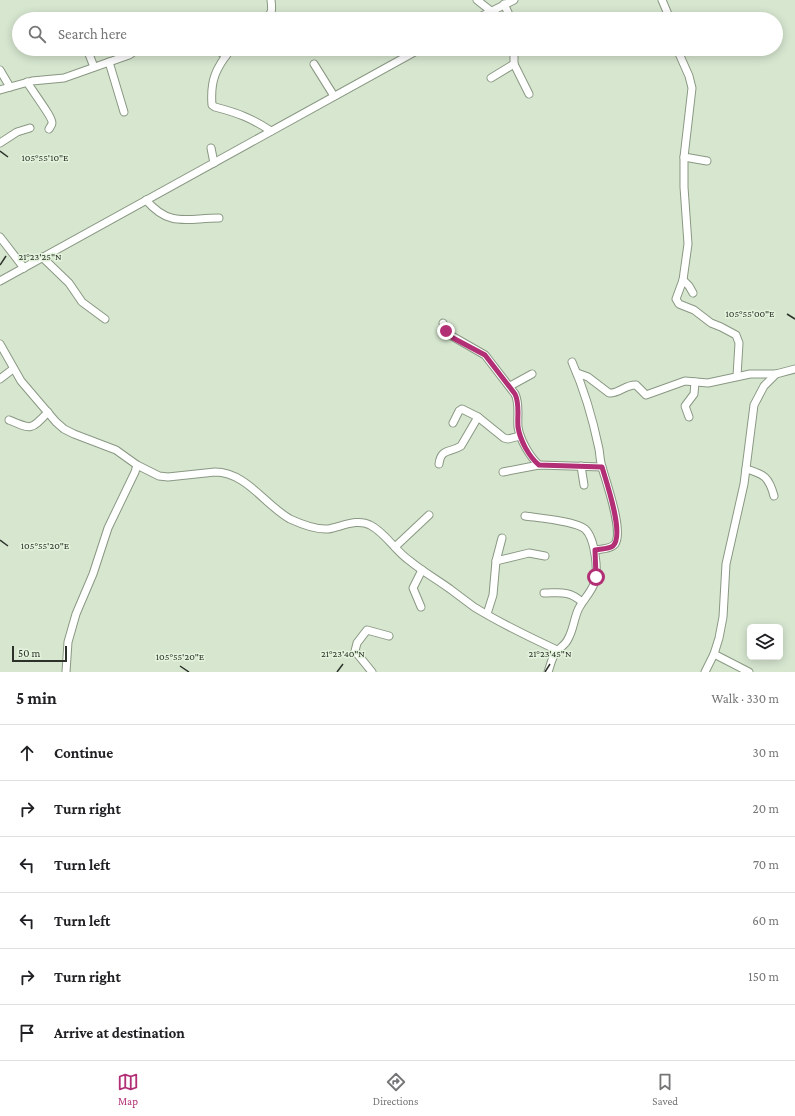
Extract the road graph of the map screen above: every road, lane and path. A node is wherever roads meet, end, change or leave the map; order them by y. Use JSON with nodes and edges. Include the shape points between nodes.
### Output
{"nodes":[{"id":1,"x":271,"y":0,"type":"edge"},
{"id":2,"x":477,"y":0,"type":"edge"},
{"id":3,"x":514,"y":0,"type":"edge"},
{"id":4,"x":662,"y":0,"type":"edge"},
{"id":5,"x":504,"y":4,"type":"junction"},
{"id":6,"x":492,"y":11,"type":"joint"},
{"id":7,"x":271,"y":12,"type":"edge"},
{"id":8,"x":508,"y":12,"type":"edge"},
{"id":9,"x":667,"y":12,"type":"edge"},
{"id":10,"x":90,"y":56,"type":"edge"},
{"id":11,"x":126,"y":56,"type":"edge"},
{"id":12,"x":226,"y":56,"type":"edge"},
{"id":13,"x":407,"y":56,"type":"edge"},
{"id":14,"x":514,"y":56,"type":"edge"},
{"id":15,"x":680,"y":56,"type":"edge"},
{"id":16,"x":109,"y":62,"type":"junction"},
{"id":17,"x":314,"y":64,"type":"dead end"},
{"id":18,"x":514,"y":64,"type":"junction"},
{"id":19,"x":94,"y":67,"type":"junction"},
{"id":20,"x":0,"y":70,"type":"edge"},
{"id":21,"x":491,"y":78,"type":"dead end"},
{"id":22,"x":27,"y":82,"type":"junction"},
{"id":23,"x":10,"y":87,"type":"junction"},
{"id":24,"x":0,"y":90,"type":"edge"},
{"id":25,"x":529,"y":94,"type":"dead end"},
{"id":26,"x":334,"y":96,"type":"junction"},
{"id":27,"x":124,"y":112,"type":"dead end"},
{"id":28,"x":30,"y":128,"type":"dead end"},
{"id":29,"x":49,"y":129,"type":"dead end"},
{"id":30,"x":271,"y":131,"type":"junction"},
{"id":31,"x":0,"y":143,"type":"edge"},
{"id":32,"x":211,"y":148,"type":"dead end"},
{"id":33,"x":684,"y":157,"type":"junction"},
{"id":34,"x":707,"y":161,"type":"dead end"},
{"id":35,"x":214,"y":163,"type":"junction"},
{"id":36,"x":146,"y":200,"type":"junction"},
{"id":37,"x":219,"y":218,"type":"dead end"},
{"id":38,"x":0,"y":237,"type":"edge"},
{"id":39,"x":42,"y":258,"type":"junction"},
{"id":40,"x":24,"y":268,"type":"junction"},
{"id":41,"x":683,"y":280,"type":"junction"},
{"id":42,"x":0,"y":281,"type":"edge"},
{"id":43,"x":693,"y":294,"type":"dead end"},
{"id":44,"x":105,"y":319,"type":"dead end"},
{"id":45,"x":443,"y":323,"type":"dead end"},
{"id":46,"x":1,"y":347,"type":"edge"},
{"id":47,"x":572,"y":362,"type":"dead end"},
{"id":48,"x":13,"y":369,"type":"junction"},
{"id":49,"x":795,"y":369,"type":"edge"},
{"id":50,"x":577,"y":373,"type":"junction"},
{"id":51,"x":532,"y":374,"type":"dead end"},
{"id":52,"x":776,"y":374,"type":"junction"},
{"id":53,"x":737,"y":376,"type":"junction"},
{"id":54,"x":0,"y":379,"type":"edge"},
{"id":55,"x":695,"y":382,"type":"junction"},
{"id":56,"x":510,"y":386,"type":"junction"},
{"id":57,"x":48,"y":412,"type":"junction"},
{"id":58,"x":478,"y":417,"type":"junction"},
{"id":59,"x":689,"y":417,"type":"dead end"},
{"id":60,"x":9,"y":420,"type":"dead end"},
{"id":61,"x":453,"y":423,"type":"dead end"},
{"id":62,"x":520,"y":436,"type":"junction"},
{"id":63,"x":439,"y":464,"type":"dead end"},
{"id":64,"x":137,"y":465,"type":"junction"},
{"id":65,"x":539,"y":465,"type":"junction"},
{"id":66,"x":581,"y":466,"type":"junction"},
{"id":67,"x":602,"y":467,"type":"junction"},
{"id":68,"x":746,"y":469,"type":"junction"},
{"id":69,"x":503,"y":472,"type":"dead end"},
{"id":70,"x":584,"y":485,"type":"dead end"},
{"id":71,"x":774,"y":496,"type":"dead end"},
{"id":72,"x":429,"y":515,"type":"dead end"},
{"id":73,"x":526,"y":516,"type":"dead end"},
{"id":74,"x":502,"y":538,"type":"dead end"},
{"id":75,"x":395,"y":547,"type":"junction"},
{"id":76,"x":595,"y":550,"type":"junction"},
{"id":77,"x":545,"y":556,"type":"dead end"},
{"id":78,"x":496,"y":561,"type":"junction"},
{"id":79,"x":422,"y":570,"type":"junction"},
{"id":80,"x":544,"y":593,"type":"dead end"},
{"id":81,"x":582,"y":602,"type":"junction"},
{"id":82,"x":421,"y":607,"type":"dead end"},
{"id":83,"x":487,"y":614,"type":"junction"},
{"id":84,"x":388,"y":636,"type":"dead end"},
{"id":85,"x":557,"y":650,"type":"junction"},
{"id":86,"x":714,"y":654,"type":"junction"},
{"id":87,"x":66,"y":672,"type":"edge"},
{"id":88,"x":372,"y":672,"type":"edge"},
{"id":89,"x":548,"y":672,"type":"edge"},
{"id":90,"x":705,"y":672,"type":"edge"},
{"id":91,"x":749,"y":672,"type":"edge"}],
"edges":[{"from":1,"to":7,"type":"street"},
{"from":2,"to":6,"type":"street"},
{"from":3,"to":5,"type":"street"},
{"from":4,"to":9,"type":"street"},
{"from":5,"to":6,"type":"street"},
{"from":5,"to":8,"type":"street"},
{"from":10,"to":19,"type":"street"},
{"from":11,"to":16,"type":"street"},
{"from":12,"to":30,"type":"street","via":[[212,82],[212,104],[214,107],[240,114]]},
{"from":13,"to":26,"type":"street"},
{"from":14,"to":18,"type":"street"},
{"from":15,"to":33,"type":"street","via":[[692,88]]},
{"from":16,"to":19,"type":"street"},
{"from":16,"to":27,"type":"street"},
{"from":17,"to":26,"type":"street"},
{"from":18,"to":21,"type":"street"},
{"from":18,"to":25,"type":"street"},
{"from":19,"to":22,"type":"street","via":[[59,79]]},
{"from":20,"to":23,"type":"street"},
{"from":22,"to":23,"type":"street"},
{"from":22,"to":29,"type":"street","via":[[51,118]]},
{"from":23,"to":24,"type":"street"},
{"from":26,"to":30,"type":"street"},
{"from":28,"to":31,"type":"street","via":[[17,132]]},
{"from":30,"to":35,"type":"street"},
{"from":32,"to":35,"type":"street"},
{"from":33,"to":34,"type":"street"},
{"from":33,"to":41,"type":"street","via":[[688,244]]},
{"from":35,"to":36,"type":"street"},
{"from":36,"to":37,"type":"street","via":[[168,218]]},
{"from":36,"to":39,"type":"street"},
{"from":38,"to":40,"type":"street"},
{"from":39,"to":40,"type":"street"},
{"from":39,"to":44,"type":"street","via":[[69,283],[82,302]]},
{"from":40,"to":42,"type":"street"},
{"from":41,"to":43,"type":"street"},
{"from":41,"to":53,"type":"street","via":[[677,302],[736,335],[739,343]]},
{"from":45,"to":56,"type":"street","via":[[450,335],[485,355]]},
{"from":46,"to":48,"type":"street"},
{"from":47,"to":50,"type":"street"},
{"from":48,"to":54,"type":"street"},
{"from":48,"to":57,"type":"street"},
{"from":49,"to":52,"type":"street"},
{"from":50,"to":55,"type":"street","via":[[610,393],[636,385],[646,395],[685,381]]},
{"from":50,"to":67,"type":"street","via":[[590,414]]},
{"from":51,"to":56,"type":"street"},
{"from":52,"to":53,"type":"street"},
{"from":52,"to":68,"type":"street","via":[[764,386],[754,405]]},
{"from":53,"to":55,"type":"street"},
{"from":55,"to":59,"type":"street","via":[[694,394],[685,406]]},
{"from":56,"to":62,"type":"street","via":[[518,400]]},
{"from":57,"to":60,"type":"street","via":[[32,427]]},
{"from":57,"to":64,"type":"street","via":[[64,429],[116,450]]},
{"from":58,"to":61,"type":"street","via":[[462,409]]},
{"from":58,"to":62,"type":"street","via":[[504,438]]},
{"from":58,"to":63,"type":"street","via":[[461,446],[442,453]]},
{"from":62,"to":65,"type":"street"},
{"from":64,"to":75,"type":"street","via":[[159,476],[168,477],[222,472],[230,474],[249,485],[274,508],[299,523],[328,529],[358,522],[368,524]]},
{"from":64,"to":87,"type":"street","via":[[108,528],[76,614],[68,642]]},
{"from":65,"to":66,"type":"street"},
{"from":65,"to":69,"type":"street"},
{"from":66,"to":67,"type":"street"},
{"from":66,"to":70,"type":"street"},
{"from":67,"to":76,"type":"street","via":[[616,521],[617,540],[611,547]]},
{"from":68,"to":71,"type":"street","via":[[765,477]]},
{"from":68,"to":86,"type":"street","via":[[726,564],[723,617]]},
{"from":72,"to":75,"type":"street"},
{"from":73,"to":76,"type":"street","via":[[575,524],[585,529]]},
{"from":74,"to":78,"type":"street"},
{"from":75,"to":79,"type":"street"},
{"from":76,"to":81,"type":"street","via":[[596,577],[594,585]]},
{"from":77,"to":78,"type":"street","via":[[529,553]]},
{"from":78,"to":83,"type":"street","via":[[493,591]]},
{"from":79,"to":82,"type":"street","via":[[413,588]]},
{"from":79,"to":83,"type":"street"},
{"from":80,"to":81,"type":"street","via":[[570,594]]},
{"from":81,"to":85,"type":"street","via":[[569,638],[565,645]]},
{"from":83,"to":85,"type":"street"},
{"from":84,"to":88,"type":"street","via":[[366,630],[357,643],[355,651]]},
{"from":85,"to":89,"type":"street"},
{"from":86,"to":90,"type":"street"},
{"from":86,"to":91,"type":"street"}]}
